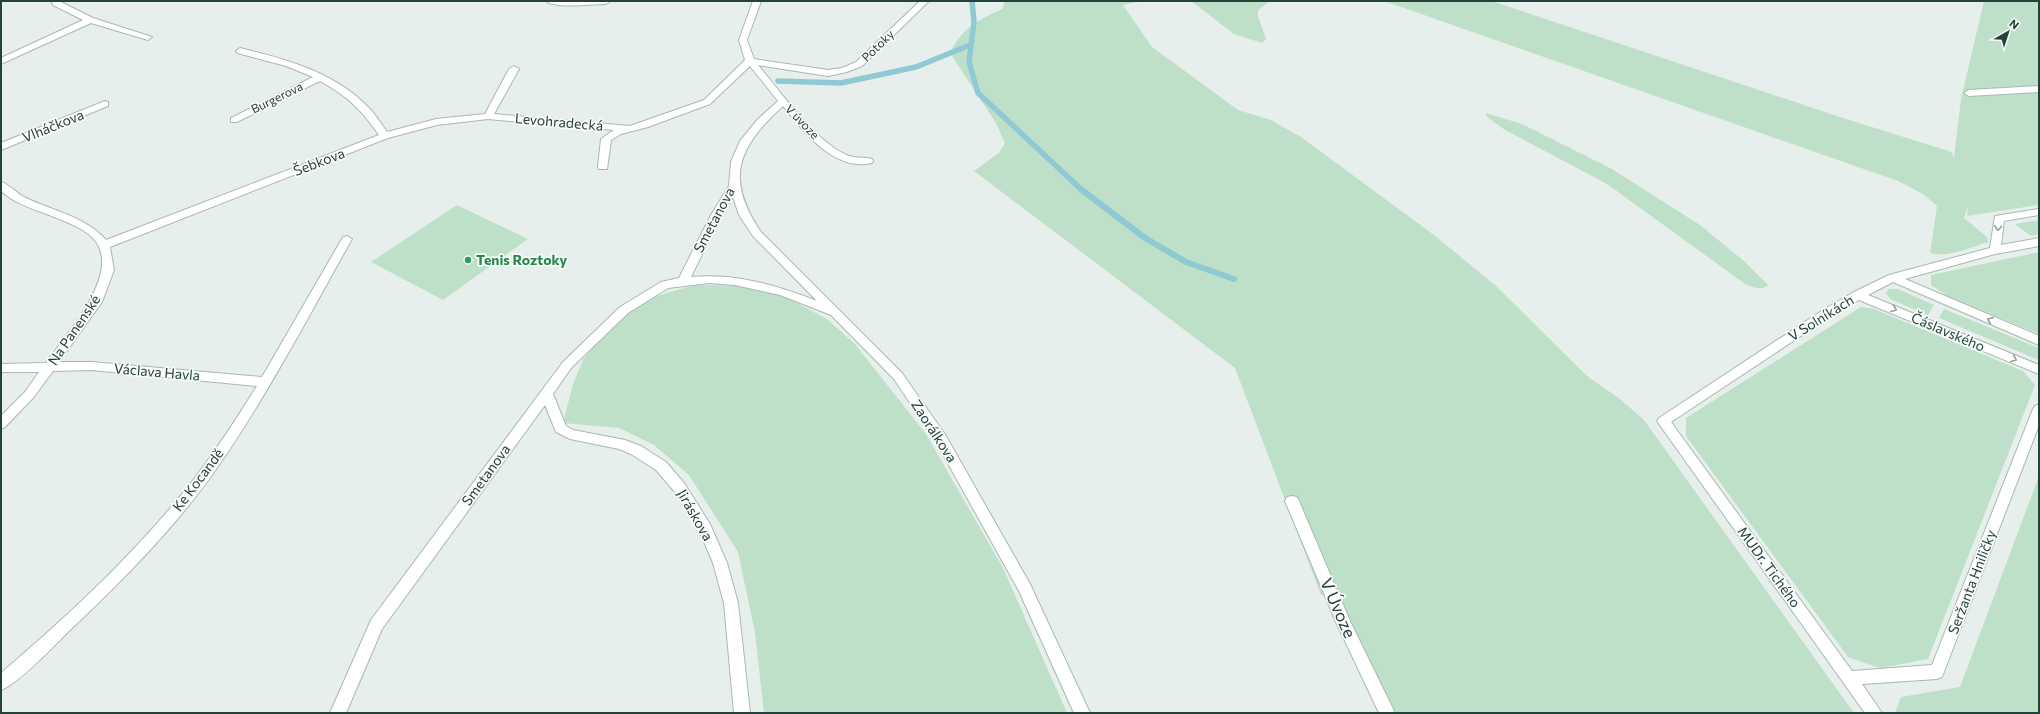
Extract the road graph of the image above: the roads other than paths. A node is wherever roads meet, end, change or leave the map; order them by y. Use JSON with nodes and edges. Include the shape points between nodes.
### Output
{"nodes":[{"id":1,"x":550,"y":1,"type":"edge"},
{"id":2,"x":606,"y":1,"type":"edge"},
{"id":3,"x":757,"y":1,"type":"edge"},
{"id":4,"x":925,"y":1,"type":"edge"},
{"id":5,"x":56,"y":3,"type":"dead end"},
{"id":6,"x":90,"y":20,"type":"junction"},
{"id":7,"x":148,"y":37,"type":"dead end"},
{"id":8,"x":240,"y":51,"type":"dead end"},
{"id":9,"x":1,"y":61,"type":"edge"},
{"id":10,"x":750,"y":61,"type":"junction"},
{"id":11,"x":514,"y":69,"type":"dead end"},
{"id":12,"x":321,"y":77,"type":"junction"},
{"id":13,"x":2039,"y":89,"type":"edge"},
{"id":14,"x":1969,"y":93,"type":"dead end"},
{"id":15,"x":782,"y":102,"type":"junction"},
{"id":16,"x":105,"y":104,"type":"dead end"},
{"id":17,"x":488,"y":116,"type":"junction"},
{"id":18,"x":234,"y":120,"type":"dead end"},
{"id":19,"x":630,"y":128,"type":"junction"},
{"id":20,"x":385,"y":136,"type":"junction"},
{"id":21,"x":1,"y":147,"type":"edge"},
{"id":22,"x":868,"y":162,"type":"dead end"},
{"id":23,"x":603,"y":167,"type":"dead end"},
{"id":24,"x":1,"y":185,"type":"edge"},
{"id":25,"x":734,"y":186,"type":"junction"},
{"id":26,"x":2039,"y":212,"type":"edge"},
{"id":27,"x":347,"y":239,"type":"dead end"},
{"id":28,"x":2039,"y":242,"type":"edge"},
{"id":29,"x":104,"y":245,"type":"junction"},
{"id":30,"x":1995,"y":250,"type":"junction"},
{"id":31,"x":1893,"y":278,"type":"junction"},
{"id":32,"x":683,"y":281,"type":"junction"},
{"id":33,"x":1858,"y":294,"type":"junction"},
{"id":34,"x":833,"y":312,"type":"junction"},
{"id":35,"x":2039,"y":340,"type":"edge"},
{"id":36,"x":49,"y":367,"type":"junction"},
{"id":37,"x":1,"y":368,"type":"edge"},
{"id":38,"x":2039,"y":370,"type":"edge"},
{"id":39,"x":265,"y":382,"type":"junction"},
{"id":40,"x":546,"y":393,"type":"junction"},
{"id":41,"x":2039,"y":408,"type":"edge"},
{"id":42,"x":1663,"y":421,"type":"joint"},
{"id":43,"x":1,"y":424,"type":"edge"},
{"id":44,"x":1292,"y":501,"type":"dead end"},
{"id":45,"x":1849,"y":678,"type":"junction"},
{"id":46,"x":1,"y":683,"type":"edge"},
{"id":47,"x":338,"y":713,"type":"edge"},
{"id":48,"x":742,"y":713,"type":"edge"},
{"id":49,"x":1082,"y":713,"type":"edge"},
{"id":50,"x":1388,"y":713,"type":"edge"},
{"id":51,"x":1874,"y":713,"type":"edge"}],
"edges":[{"from":1,"to":2,"type":"street"},
{"from":3,"to":10,"type":"street","via":[[743,40]]},
{"from":4,"to":10,"type":"street","name":"Potoky","via":[[859,64],[844,70],[828,73]]},
{"from":5,"to":6,"type":"street"},
{"from":6,"to":7,"type":"street"},
{"from":6,"to":9,"type":"street"},
{"from":8,"to":12,"type":"street","name":"Burgerova","via":[[278,60]]},
{"from":10,"to":15,"type":"street","name":"V úvoze"},
{"from":10,"to":19,"type":"street","name":"Levohradecká","via":[[707,102]]},
{"from":11,"to":17,"type":"street"},
{"from":12,"to":18,"type":"street","name":"Burgerova"},
{"from":12,"to":20,"type":"street","name":"Burgerova","via":[[340,88],[364,108]]},
{"from":13,"to":14,"type":"street"},
{"from":15,"to":22,"type":"street","name":"V úvoze","via":[[808,130],[835,153],[851,160]]},
{"from":15,"to":25,"type":"street","name":"Smetanova","via":[[745,141],[736,162]]},
{"from":16,"to":21,"type":"street","name":"Vlháčkova"},
{"from":17,"to":19,"type":"street","name":"Levohradecká"},
{"from":17,"to":20,"type":"street","name":"Šebkova","via":[[436,122]]},
{"from":19,"to":23,"type":"street","name":"Levohradecká","via":[[606,139]]},
{"from":20,"to":29,"type":"street","name":"Šebkova"},
{"from":24,"to":29,"type":"street","via":[[12,195],[35,207],[67,218],[93,232]]},
{"from":25,"to":32,"type":"street","name":"Smetanova","via":[[716,215]]},
{"from":25,"to":34,"type":"street","name":"Zaorálkova","via":[[744,216],[757,234]]},
{"from":26,"to":30,"type":"street","one_way":true,"via":[[1999,218]]},
{"from":27,"to":39,"type":"street","name":"Ke Kocandě"},
{"from":28,"to":30,"type":"street","name":"V Solníkách"},
{"from":29,"to":36,"type":"street","name":"Na Panenské","via":[[108,270],[96,302]]},
{"from":30,"to":31,"type":"street","name":"V Solníkách"},
{"from":31,"to":33,"type":"street","name":"V Solníkách"},
{"from":35,"to":31,"type":"street","name":"Čáslavského","one_way":true},
{"from":32,"to":34,"type":"street","name":"Smetanova","via":[[716,280],[758,286],[783,292]]},
{"from":32,"to":40,"type":"street","name":"Smetanova","via":[[665,285],[624,310],[567,365]]},
{"from":33,"to":38,"type":"street","name":"Čáslavského","one_way":true},
{"from":33,"to":42,"type":"street","name":"V Solníkách"},
{"from":34,"to":49,"type":"street","name":"Zaorálkova","via":[[898,376],[942,438],[1025,588]]},
{"from":36,"to":37,"type":"street","name":"Václava Havla"},
{"from":36,"to":39,"type":"street","name":"Václava Havla","via":[[92,366]]},
{"from":36,"to":43,"type":"street","name":"Na Panenské","via":[[29,395]]},
{"from":39,"to":46,"type":"street","name":"Ke Kocandě","via":[[206,472],[162,526],[104,589]]},
{"from":40,"to":47,"type":"street","name":"Smetanova","via":[[376,625]]},
{"from":40,"to":48,"type":"street","name":"Jiráskova","via":[[561,429],[570,434],[620,444],[636,450],[662,466],[679,487],[705,528],[720,563],[731,603]]},
{"from":41,"to":45,"type":"street","name":"Seržanta Hniličky","via":[[1937,672]]},
{"from":42,"to":45,"type":"street","name":"MUDr. Tichého"},
{"from":44,"to":50,"type":"street","name":"V Úvoze","via":[[1343,622]]},
{"from":45,"to":51,"type":"street","name":"MUDr. Tichého"}]}
